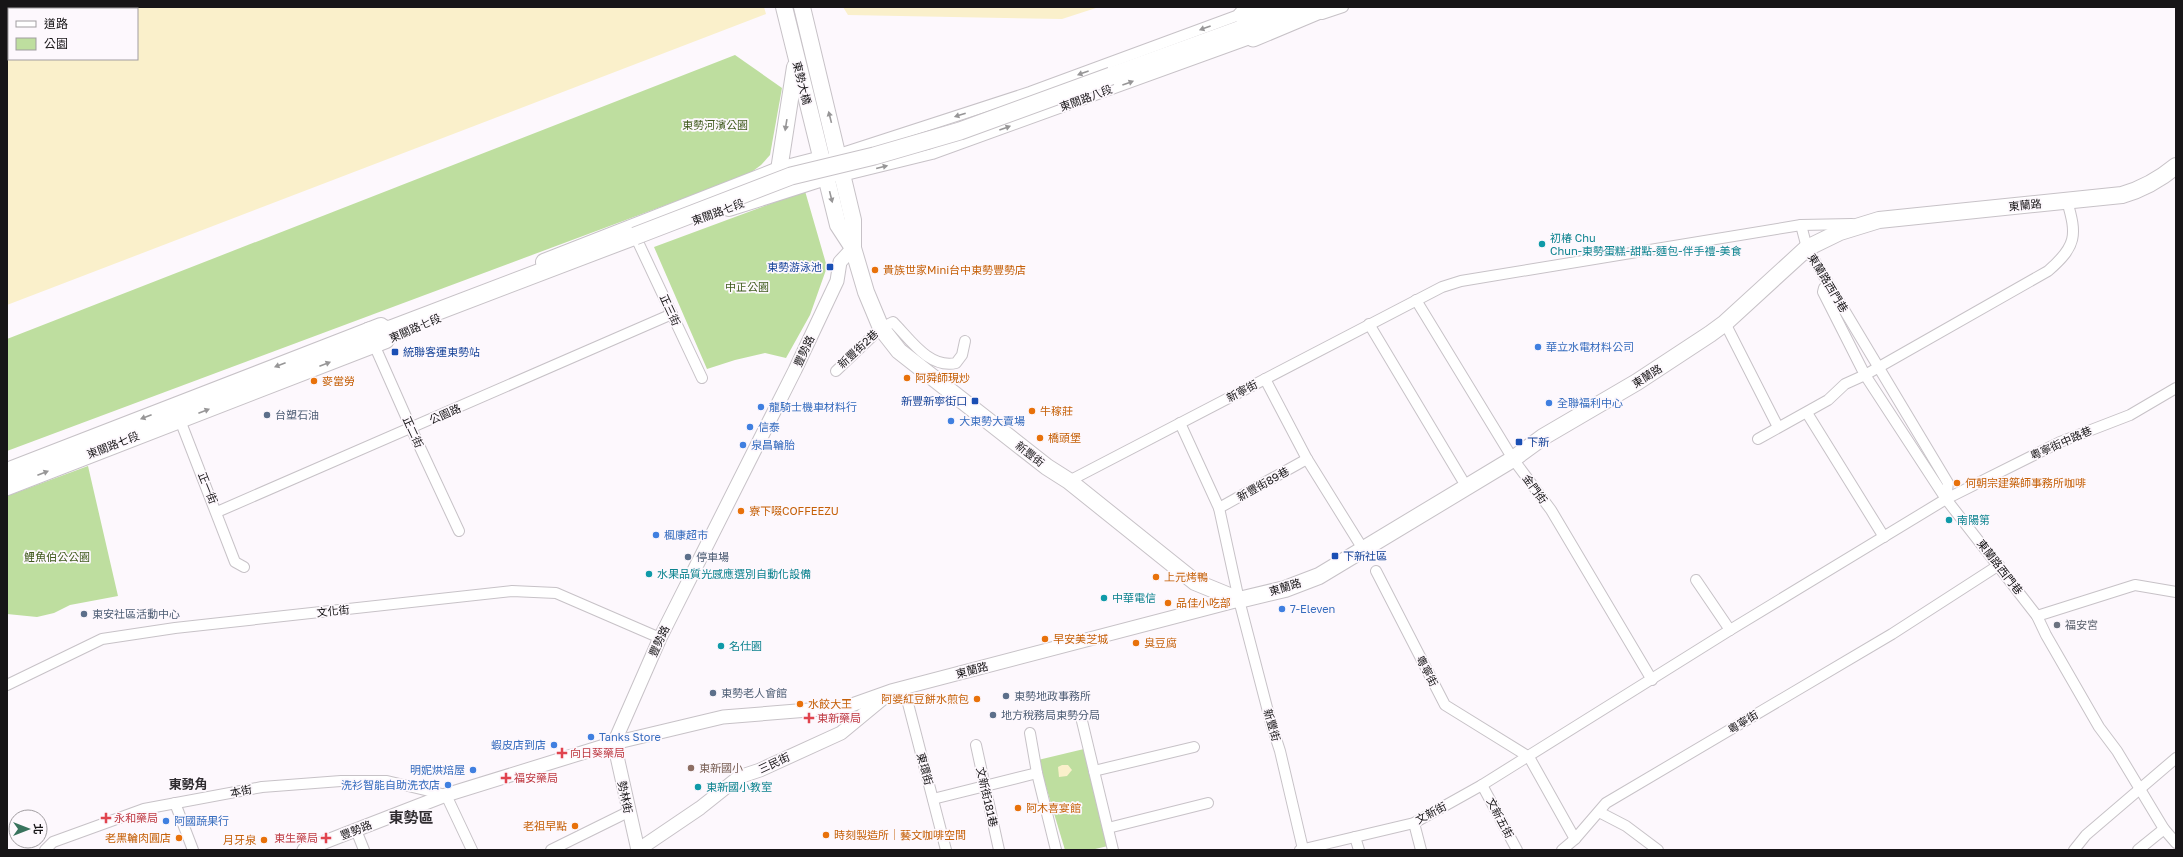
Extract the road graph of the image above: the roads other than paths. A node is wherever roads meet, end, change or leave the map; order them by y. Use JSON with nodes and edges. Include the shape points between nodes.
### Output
{"nodes":[{"id":1,"x":784,"y":7,"type":"edge"},
{"id":2,"x":802,"y":7,"type":"edge"},
{"id":3,"x":1258,"y":7,"type":"edge"},
{"id":4,"x":1276,"y":7,"type":"edge"},
{"id":5,"x":1302,"y":7,"type":"edge"},
{"id":6,"x":1327,"y":7,"type":"edge"},
{"id":7,"x":1343,"y":7,"type":"edge"},
{"id":8,"x":1242,"y":15,"type":"junction"},
{"id":9,"x":1253,"y":38,"type":"junction"},
{"id":10,"x":796,"y":59,"type":"junction"},
{"id":11,"x":839,"y":155,"type":"junction"},
{"id":12,"x":822,"y":159,"type":"junction"},
{"id":13,"x":2176,"y":166,"type":"edge"},
{"id":14,"x":779,"y":170,"type":"junction"},
{"id":15,"x":826,"y":177,"type":"junction"},
{"id":16,"x":844,"y":177,"type":"junction"},
{"id":17,"x":721,"y":192,"type":"junction"},
{"id":18,"x":2067,"y":200,"type":"junction"},
{"id":19,"x":727,"y":208,"type":"junction"},
{"id":20,"x":1867,"y":223,"type":"junction"},
{"id":21,"x":1801,"y":225,"type":"junction"},
{"id":22,"x":637,"y":239,"type":"junction"},
{"id":23,"x":853,"y":248,"type":"junction"},
{"id":24,"x":1807,"y":248,"type":"junction"},
{"id":25,"x":1829,"y":285,"type":"junction"},
{"id":26,"x":1416,"y":300,"type":"junction"},
{"id":27,"x":672,"y":314,"type":"junction"},
{"id":28,"x":1725,"y":323,"type":"junction"},
{"id":29,"x":1369,"y":324,"type":"junction"},
{"id":30,"x":881,"y":328,"type":"junction"},
{"id":31,"x":372,"y":338,"type":"junction"},
{"id":32,"x":965,"y":340,"type":"dead end"},
{"id":33,"x":1878,"y":367,"type":"junction"},
{"id":34,"x":836,"y":371,"type":"dead end"},
{"id":35,"x":1864,"y":375,"type":"junction"},
{"id":36,"x":702,"y":378,"type":"dead end"},
{"id":37,"x":1265,"y":379,"type":"junction"},
{"id":38,"x":2176,"y":388,"type":"edge"},
{"id":39,"x":177,"y":413,"type":"junction"},
{"id":40,"x":1807,"y":413,"type":"junction"},
{"id":41,"x":1180,"y":423,"type":"junction"},
{"id":42,"x":1778,"y":427,"type":"junction"},
{"id":43,"x":411,"y":428,"type":"junction"},
{"id":44,"x":1758,"y":439,"type":"dead end"},
{"id":45,"x":1307,"y":459,"type":"junction"},
{"id":46,"x":1513,"y":459,"type":"junction"},
{"id":47,"x":7,"y":471,"type":"edge"},
{"id":48,"x":1069,"y":481,"type":"junction"},
{"id":49,"x":1466,"y":486,"type":"junction"},
{"id":50,"x":7,"y":487,"type":"edge"},
{"id":51,"x":1946,"y":499,"type":"junction"},
{"id":52,"x":1219,"y":508,"type":"junction"},
{"id":53,"x":217,"y":512,"type":"junction"},
{"id":54,"x":460,"y":531,"type":"dead end"},
{"id":55,"x":1884,"y":537,"type":"junction"},
{"id":56,"x":1363,"y":549,"type":"junction"},
{"id":57,"x":1999,"y":565,"type":"junction"},
{"id":58,"x":244,"y":567,"type":"dead end"},
{"id":59,"x":1376,"y":571,"type":"dead end"},
{"id":60,"x":1696,"y":580,"type":"dead end"},
{"id":61,"x":2176,"y":592,"type":"edge"},
{"id":62,"x":1239,"y":600,"type":"junction"},
{"id":63,"x":2037,"y":616,"type":"junction"},
{"id":64,"x":1730,"y":630,"type":"junction"},
{"id":65,"x":660,"y":638,"type":"junction"},
{"id":66,"x":1652,"y":680,"type":"junction"},
{"id":67,"x":7,"y":685,"type":"edge"},
{"id":68,"x":897,"y":689,"type":"junction"},
{"id":69,"x":1082,"y":721,"type":"dead end"},
{"id":70,"x":1030,"y":732,"type":"dead end"},
{"id":71,"x":614,"y":743,"type":"junction"},
{"id":72,"x":976,"y":745,"type":"dead end"},
{"id":73,"x":1194,"y":747,"type":"dead end"},
{"id":74,"x":1529,"y":757,"type":"junction"},
{"id":75,"x":2176,"y":758,"type":"edge"},
{"id":76,"x":1094,"y":772,"type":"junction"},
{"id":77,"x":1037,"y":773,"type":"junction"},
{"id":78,"x":1482,"y":785,"type":"junction"},
{"id":79,"x":984,"y":786,"type":"junction"},
{"id":80,"x":2139,"y":788,"type":"junction"},
{"id":81,"x":446,"y":795,"type":"junction"},
{"id":82,"x":932,"y":799,"type":"junction"},
{"id":83,"x":175,"y":803,"type":"junction"},
{"id":84,"x":1208,"y":803,"type":"dead end"},
{"id":85,"x":628,"y":812,"type":"junction"},
{"id":86,"x":1598,"y":812,"type":"junction"},
{"id":87,"x":1414,"y":823,"type":"junction"},
{"id":88,"x":1108,"y":828,"type":"junction"},
{"id":89,"x":2164,"y":829,"type":"junction"},
{"id":90,"x":356,"y":830,"type":"junction"},
{"id":91,"x":1355,"y":836,"type":"junction"},
{"id":92,"x":1575,"y":839,"type":"junction"},
{"id":93,"x":2176,"y":843,"type":"edge"},
{"id":94,"x":46,"y":850,"type":"edge"},
{"id":95,"x":193,"y":850,"type":"edge"},
{"id":96,"x":304,"y":850,"type":"edge"},
{"id":97,"x":364,"y":850,"type":"edge"},
{"id":98,"x":472,"y":850,"type":"edge"},
{"id":99,"x":551,"y":850,"type":"edge"},
{"id":100,"x":638,"y":850,"type":"edge"},
{"id":101,"x":946,"y":850,"type":"edge"},
{"id":102,"x":999,"y":850,"type":"edge"},
{"id":103,"x":1056,"y":850,"type":"edge"},
{"id":104,"x":1113,"y":850,"type":"edge"},
{"id":105,"x":1301,"y":850,"type":"edge"},
{"id":106,"x":1359,"y":850,"type":"edge"},
{"id":107,"x":1421,"y":850,"type":"edge"},
{"id":108,"x":1517,"y":850,"type":"edge"},
{"id":109,"x":1562,"y":850,"type":"edge"},
{"id":110,"x":1658,"y":850,"type":"edge"},
{"id":111,"x":2074,"y":850,"type":"edge"},
{"id":112,"x":2138,"y":850,"type":"edge"}],
"edges":[{"from":1,"to":10,"type":"main road","name":"東勢大橋"},
{"from":11,"to":2,"type":"main road","name":"東勢大橋","one_way":true},
{"from":3,"to":8,"type":"street"},
{"from":4,"to":8,"type":"highway"},
{"from":5,"to":22,"type":"highway","bridge":true,"via":[[960,131],[874,156],[791,176]]},
{"from":6,"to":9,"type":"highway"},
{"from":7,"to":9,"type":"street","name":"東關路八段"},
{"from":8,"to":11,"type":"street","one_way":true,"via":[[1030,92]]},
{"from":16,"to":9,"type":"street","name":"東關路八段","one_way":true,"via":[[932,154]]},
{"from":10,"to":12,"type":"main road","name":"東勢大橋"},
{"from":10,"to":14,"type":"main road","one_way":true},
{"from":11,"to":12,"type":"street"},
{"from":11,"to":16,"type":"main road"},
{"from":12,"to":14,"type":"main road","name":"東關路七段"},
{"from":12,"to":15,"type":"main road"},
{"from":13,"to":18,"type":"main road","name":"東蘭路","via":[[2155,182],[2134,192],[2104,198]]},
{"from":14,"to":17,"type":"main road","name":"東關路七段"},
{"from":15,"to":16,"type":"street","name":"東關路八段"},
{"from":15,"to":19,"type":"main road","name":"東關路七段"},
{"from":15,"to":23,"type":"main road","one_way":true,"via":[[838,225]]},
{"from":16,"to":23,"type":"main road","via":[[853,220]]},
{"from":17,"to":19,"type":"main road"},
{"from":17,"to":31,"type":"main road","name":"東關路七段"},
{"from":18,"to":20,"type":"main road","name":"東蘭路"},
{"from":18,"to":33,"type":"street","via":[[2073,226],[2073,240],[2054,266]]},
{"from":19,"to":22,"type":"main road","name":"東關路七段"},
{"from":20,"to":21,"type":"street","name":"東蘭路"},
{"from":20,"to":24,"type":"main road","name":"東蘭路","via":[[1840,232]]},
{"from":21,"to":24,"type":"street","name":"東蘭路西門巷"},
{"from":21,"to":26,"type":"street","name":"東蘭路","via":[[1461,282],[1442,286]]},
{"from":22,"to":27,"type":"street","name":"正三街"},
{"from":22,"to":31,"type":"highway"},
{"from":22,"to":31,"type":"main road","name":"東關路七段","via":[[461,309]]},
{"from":23,"to":30,"type":"main road","name":"新豐街","via":[[866,292]]},
{"from":23,"to":65,"type":"street","name":"豐勢路","via":[[840,262],[837,282],[795,370]]},
{"from":24,"to":25,"type":"street","name":"東蘭路西門巷"},
{"from":24,"to":28,"type":"main road","name":"東蘭路"},
{"from":25,"to":33,"type":"street","name":"東蘭路西門巷"},
{"from":25,"to":35,"type":"street","via":[[1823,292]]},
{"from":26,"to":29,"type":"street","name":"新寧街"},
{"from":26,"to":46,"type":"street","name":"金門街"},
{"from":27,"to":36,"type":"street","name":"正三街"},
{"from":27,"to":43,"type":"street","name":"公園路"},
{"from":28,"to":42,"type":"street"},
{"from":28,"to":46,"type":"main road","name":"東蘭路","via":[[1637,382],[1543,437]]},
{"from":29,"to":37,"type":"street","name":"新寧街"},
{"from":29,"to":49,"type":"street"},
{"from":30,"to":32,"type":"street","via":[[893,322],[932,361],[946,365],[956,363],[962,354]]},
{"from":30,"to":34,"type":"street","name":"新豐街2巷"},
{"from":30,"to":48,"type":"main road","name":"新豐街","via":[[899,350],[1047,467]]},
{"from":31,"to":39,"type":"main road","name":"東關路七段"},
{"from":31,"to":43,"type":"street","name":"正二街"},
{"from":33,"to":35,"type":"street"},
{"from":33,"to":51,"type":"street","name":"東蘭路西門巷","via":[[1948,484]]},
{"from":35,"to":40,"type":"street","via":[[1845,384],[1828,400]]},
{"from":35,"to":51,"type":"street"},
{"from":37,"to":41,"type":"street","name":"新寧街"},
{"from":37,"to":45,"type":"street"},
{"from":38,"to":51,"type":"street","name":"粵寧街中路巷","via":[[2130,415],[2060,442]]},
{"from":39,"to":47,"type":"main road","name":"東關路七段","one_way":true},
{"from":50,"to":39,"type":"main road","name":"東關路七段","one_way":true},
{"from":39,"to":53,"type":"street","name":"正一街"},
{"from":40,"to":42,"type":"street"},
{"from":40,"to":55,"type":"street"},
{"from":41,"to":48,"type":"street","name":"新寧街"},
{"from":41,"to":52,"type":"street","name":"新豐街"},
{"from":42,"to":44,"type":"street"},
{"from":43,"to":53,"type":"street","name":"公園路"},
{"from":43,"to":54,"type":"street","name":"正二街"},
{"from":45,"to":52,"type":"street","name":"新豐街89巷"},
{"from":45,"to":56,"type":"street"},
{"from":46,"to":49,"type":"main road","name":"東蘭路"},
{"from":46,"to":66,"type":"street","name":"金門街","via":[[1551,510]]},
{"from":48,"to":62,"type":"main road","name":"新豐街","via":[[1195,582]]},
{"from":49,"to":56,"type":"main road","name":"東蘭路"},
{"from":51,"to":55,"type":"street"},
{"from":51,"to":57,"type":"street","name":"東蘭路西門巷"},
{"from":52,"to":62,"type":"street","name":"新豐街"},
{"from":53,"to":58,"type":"street","name":"正一街","via":[[235,562]]},
{"from":55,"to":64,"type":"street"},
{"from":56,"to":62,"type":"main road","name":"東蘭路","via":[[1316,577],[1285,589]]},
{"from":57,"to":63,"type":"street","name":"東蘭路西門巷"},
{"from":57,"to":86,"type":"street","name":"粵寧街","via":[[1892,634],[1606,803]]},
{"from":59,"to":74,"type":"street","name":"粵寧街","via":[[1445,705]]},
{"from":60,"to":64,"type":"street"},
{"from":61,"to":63,"type":"street","via":[[2135,585]]},
{"from":62,"to":68,"type":"street","name":"東蘭路"},
{"from":62,"to":105,"type":"street","name":"新豐街","via":[[1270,723],[1280,751]]},
{"from":63,"to":80,"type":"street","name":"東蘭路西門巷","via":[[2099,727],[2118,751]]},
{"from":64,"to":66,"type":"street"},
{"from":65,"to":67,"type":"street","name":"文化街","via":[[556,593],[512,591],[183,627],[102,639]]},
{"from":65,"to":71,"type":"street","name":"豐勢路"},
{"from":66,"to":74,"type":"street"},
{"from":68,"to":71,"type":"street","name":"東蘭路","via":[[846,707],[724,717]]},
{"from":68,"to":82,"type":"street","name":"東環街"},
{"from":68,"to":100,"type":"street","name":"三民街","via":[[841,732],[760,770],[739,777],[700,808]]},
{"from":69,"to":76,"type":"street"},
{"from":70,"to":77,"type":"street"},
{"from":71,"to":81,"type":"street","name":"豐勢路"},
{"from":71,"to":85,"type":"street","name":"勢林街"},
{"from":72,"to":79,"type":"street","name":"文新街181巷"},
{"from":73,"to":76,"type":"street"},
{"from":74,"to":78,"type":"street","name":"文新街"},
{"from":74,"to":92,"type":"street","name":"粵寧街"},
{"from":75,"to":80,"type":"street"},
{"from":76,"to":88,"type":"street"},
{"from":77,"to":79,"type":"street"},
{"from":77,"to":103,"type":"street"},
{"from":78,"to":87,"type":"street","name":"文新街"},
{"from":78,"to":108,"type":"street","name":"文新五街"},
{"from":79,"to":82,"type":"street"},
{"from":79,"to":102,"type":"street","name":"文新街181巷"},
{"from":80,"to":89,"type":"street","name":"東蘭路西門巷"},
{"from":80,"to":111,"type":"street","via":[[2086,835]]},
{"from":81,"to":83,"type":"street","name":"本街","via":[[387,781],[341,781],[262,787]]},
{"from":81,"to":90,"type":"street","name":"豐勢路"},
{"from":81,"to":98,"type":"street"},
{"from":82,"to":101,"type":"street","name":"東環街"},
{"from":83,"to":94,"type":"street","name":"本街","via":[[144,809],[53,842]]},
{"from":83,"to":95,"type":"street"},
{"from":84,"to":88,"type":"street"},
{"from":85,"to":99,"type":"street"},
{"from":85,"to":100,"type":"street","name":"勢林街"},
{"from":86,"to":92,"type":"street","name":"粵寧街"},
{"from":86,"to":110,"type":"street","via":[[1626,826]]},
{"from":87,"to":91,"type":"street","name":"文新街"},
{"from":87,"to":107,"type":"street"},
{"from":88,"to":104,"type":"street"},
{"from":89,"to":93,"type":"street","name":"東蘭路西門巷"},
{"from":89,"to":112,"type":"street"},
{"from":90,"to":96,"type":"street","name":"豐勢路"},
{"from":90,"to":97,"type":"street"},
{"from":91,"to":105,"type":"street","name":"文新街"},
{"from":91,"to":106,"type":"street"},
{"from":92,"to":109,"type":"street"}]}
